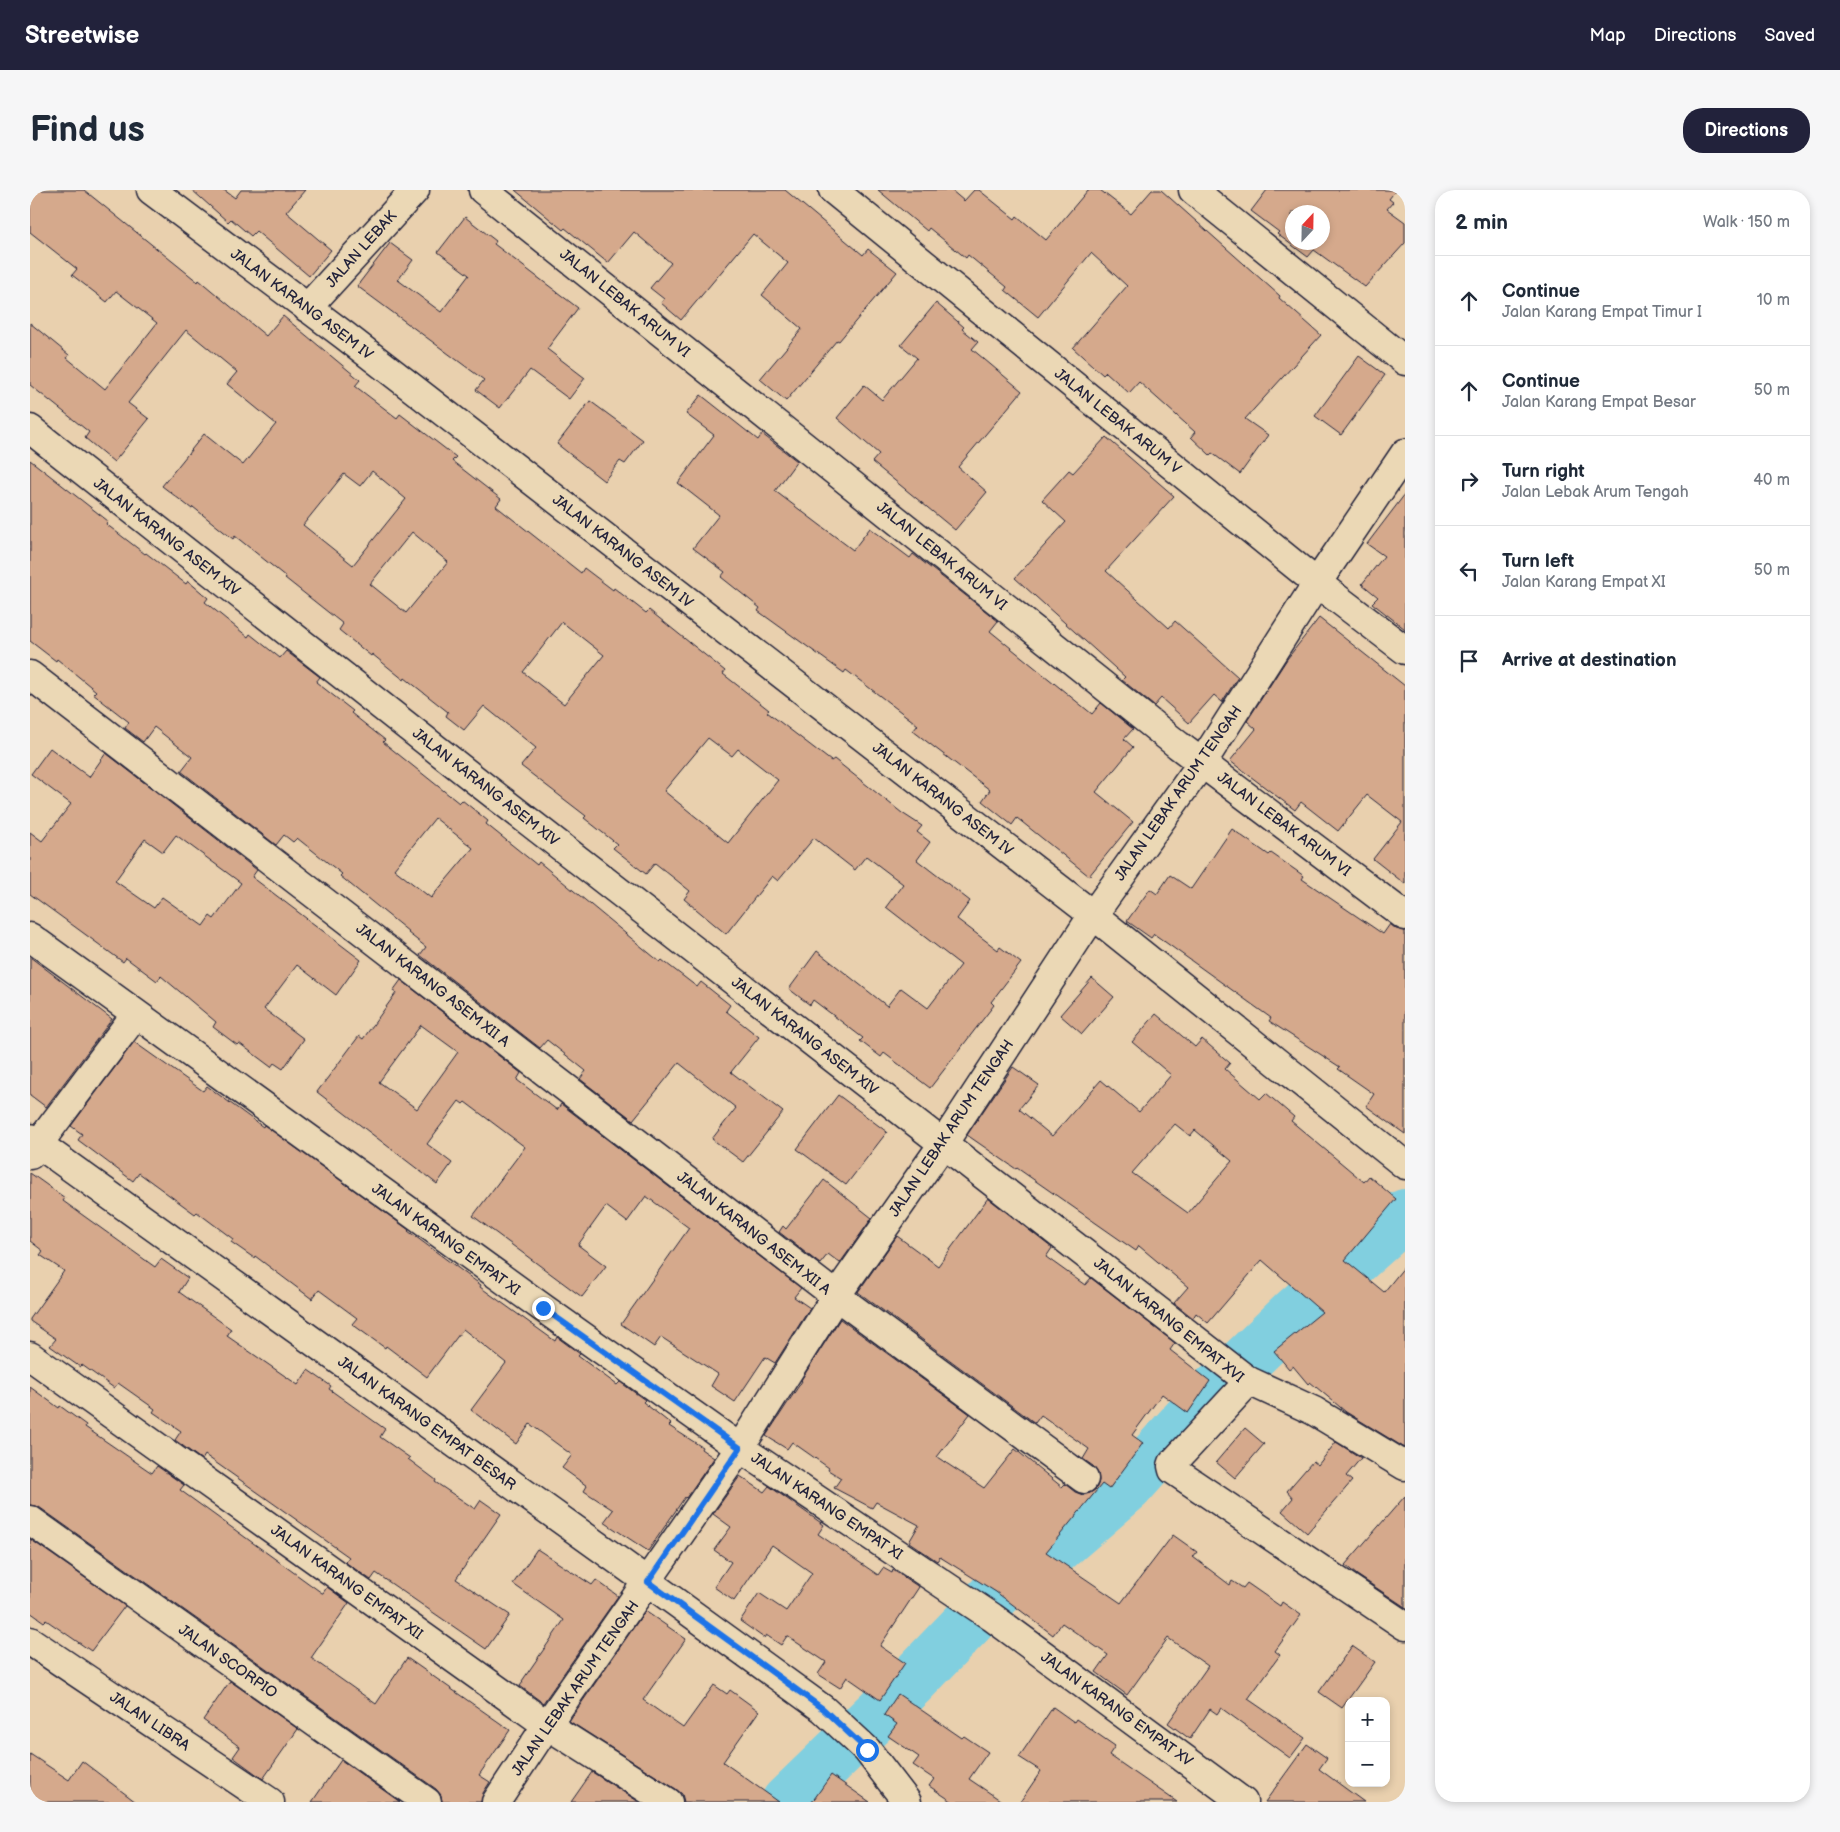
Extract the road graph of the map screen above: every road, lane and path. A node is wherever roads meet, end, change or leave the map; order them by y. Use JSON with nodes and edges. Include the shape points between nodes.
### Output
{"nodes":[{"id":1,"x":151,"y":190,"type":"edge"},
{"id":2,"x":415,"y":190,"type":"edge"},
{"id":3,"x":483,"y":190,"type":"edge"},
{"id":4,"x":833,"y":190,"type":"edge"},
{"id":5,"x":1193,"y":190,"type":"edge"},
{"id":6,"x":307,"y":308,"type":"junction"},
{"id":7,"x":1405,"y":361,"type":"edge"},
{"id":8,"x":30,"y":429,"type":"edge"},
{"id":9,"x":1405,"y":453,"type":"edge"},
{"id":10,"x":1317,"y":583,"type":"junction"},
{"id":11,"x":1405,"y":650,"type":"edge"},
{"id":12,"x":30,"y":675,"type":"edge"},
{"id":13,"x":1202,"y":763,"type":"junction"},
{"id":14,"x":1093,"y":915,"type":"junction"},
{"id":15,"x":1405,"y":916,"type":"edge"},
{"id":16,"x":30,"y":937,"type":"edge"},
{"id":17,"x":136,"y":1014,"type":"junction"},
{"id":18,"x":943,"y":1144,"type":"junction"},
{"id":19,"x":33,"y":1146,"type":"edge"},
{"id":20,"x":1405,"y":1165,"type":"edge"},
{"id":21,"x":836,"y":1296,"type":"junction"},
{"id":22,"x":30,"y":1356,"type":"edge"},
{"id":23,"x":1239,"y":1373,"type":"junction"},
{"id":24,"x":740,"y":1448,"type":"junction"},
{"id":25,"x":1405,"y":1466,"type":"edge"},
{"id":26,"x":1084,"y":1479,"type":"dead end"},
{"id":27,"x":30,"y":1520,"type":"edge"},
{"id":28,"x":648,"y":1582,"type":"junction"},
{"id":29,"x":992,"y":1617,"type":"joint"},
{"id":30,"x":1405,"y":1626,"type":"edge"},
{"id":31,"x":30,"y":1640,"type":"edge"},
{"id":32,"x":547,"y":1725,"type":"junction"},
{"id":33,"x":270,"y":1802,"type":"edge"},
{"id":34,"x":427,"y":1802,"type":"edge"},
{"id":35,"x":496,"y":1802,"type":"edge"},
{"id":36,"x":668,"y":1802,"type":"edge"},
{"id":37,"x":907,"y":1802,"type":"edge"},
{"id":38,"x":1243,"y":1802,"type":"edge"}],
"edges":[{"from":1,"to":6,"type":"street","name":"JALAN KARANG ASEM IV"},
{"from":2,"to":6,"type":"street","name":"JALAN LEBAK"},
{"from":3,"to":13,"type":"street","name":"JALAN LEBAK ARUM VI"},
{"from":4,"to":10,"type":"street","name":"JALAN LEBAK ARUM V"},
{"from":5,"to":7,"type":"street"},
{"from":6,"to":14,"type":"street","name":"JALAN KARANG ASEM IV"},
{"from":8,"to":18,"type":"street","name":"JALAN KARANG ASEM XIV"},
{"from":9,"to":10,"type":"street","name":"JALAN LEBAK ARUM TENGAH"},
{"from":10,"to":11,"type":"street","name":"JALAN LEBAK ARUM V"},
{"from":10,"to":13,"type":"street","name":"JALAN LEBAK ARUM TENGAH"},
{"from":12,"to":21,"type":"street","name":"JALAN KARANG ASEM XII A"},
{"from":13,"to":14,"type":"street","name":"JALAN LEBAK ARUM TENGAH"},
{"from":13,"to":15,"type":"street","name":"JALAN LEBAK ARUM VI"},
{"from":14,"to":18,"type":"street","name":"JALAN LEBAK ARUM TENGAH"},
{"from":14,"to":20,"type":"street"},
{"from":16,"to":17,"type":"street","name":"JALAN KARANG EMPAT XI"},
{"from":17,"to":19,"type":"street"},
{"from":17,"to":24,"type":"street","name":"JALAN KARANG EMPAT XI"},
{"from":18,"to":21,"type":"street","name":"JALAN LEBAK ARUM TENGAH"},
{"from":18,"to":23,"type":"street","name":"JALAN KARANG EMPAT XVI"},
{"from":19,"to":28,"type":"street","name":"JALAN KARANG EMPAT BESAR"},
{"from":21,"to":24,"type":"street","name":"JALAN LEBAK ARUM TENGAH"},
{"from":21,"to":26,"type":"street","name":"JALAN KARANG ASEM XII A"},
{"from":22,"to":32,"type":"street","name":"JALAN KARANG EMPAT XII"},
{"from":23,"to":25,"type":"street","via":[[1314,1411]]},
{"from":23,"to":30,"type":"street","name":"JALAN KARANG EMPAT XVI","via":[[1173,1463],[1173,1470]]},
{"from":24,"to":28,"type":"street","name":"JALAN LEBAK ARUM TENGAH"},
{"from":24,"to":29,"type":"street","name":"JALAN KARANG EMPAT XI"},
{"from":27,"to":34,"type":"street","name":"JALAN SCORPIO"},
{"from":28,"to":32,"type":"street","name":"JALAN LEBAK ARUM TENGAH"},
{"from":28,"to":37,"type":"street","name":"JALAN KARANG EMPAT BESAR","via":[[823,1709],[867,1750]]},
{"from":29,"to":38,"type":"street","name":"JALAN KARANG EMPAT XV"},
{"from":31,"to":33,"type":"street","name":"JALAN LIBRA"},
{"from":32,"to":35,"type":"street","name":"JALAN LEBAK ARUM TENGAH"},
{"from":32,"to":36,"type":"street","name":"JALAN KARANG EMPAT XII"}]}
